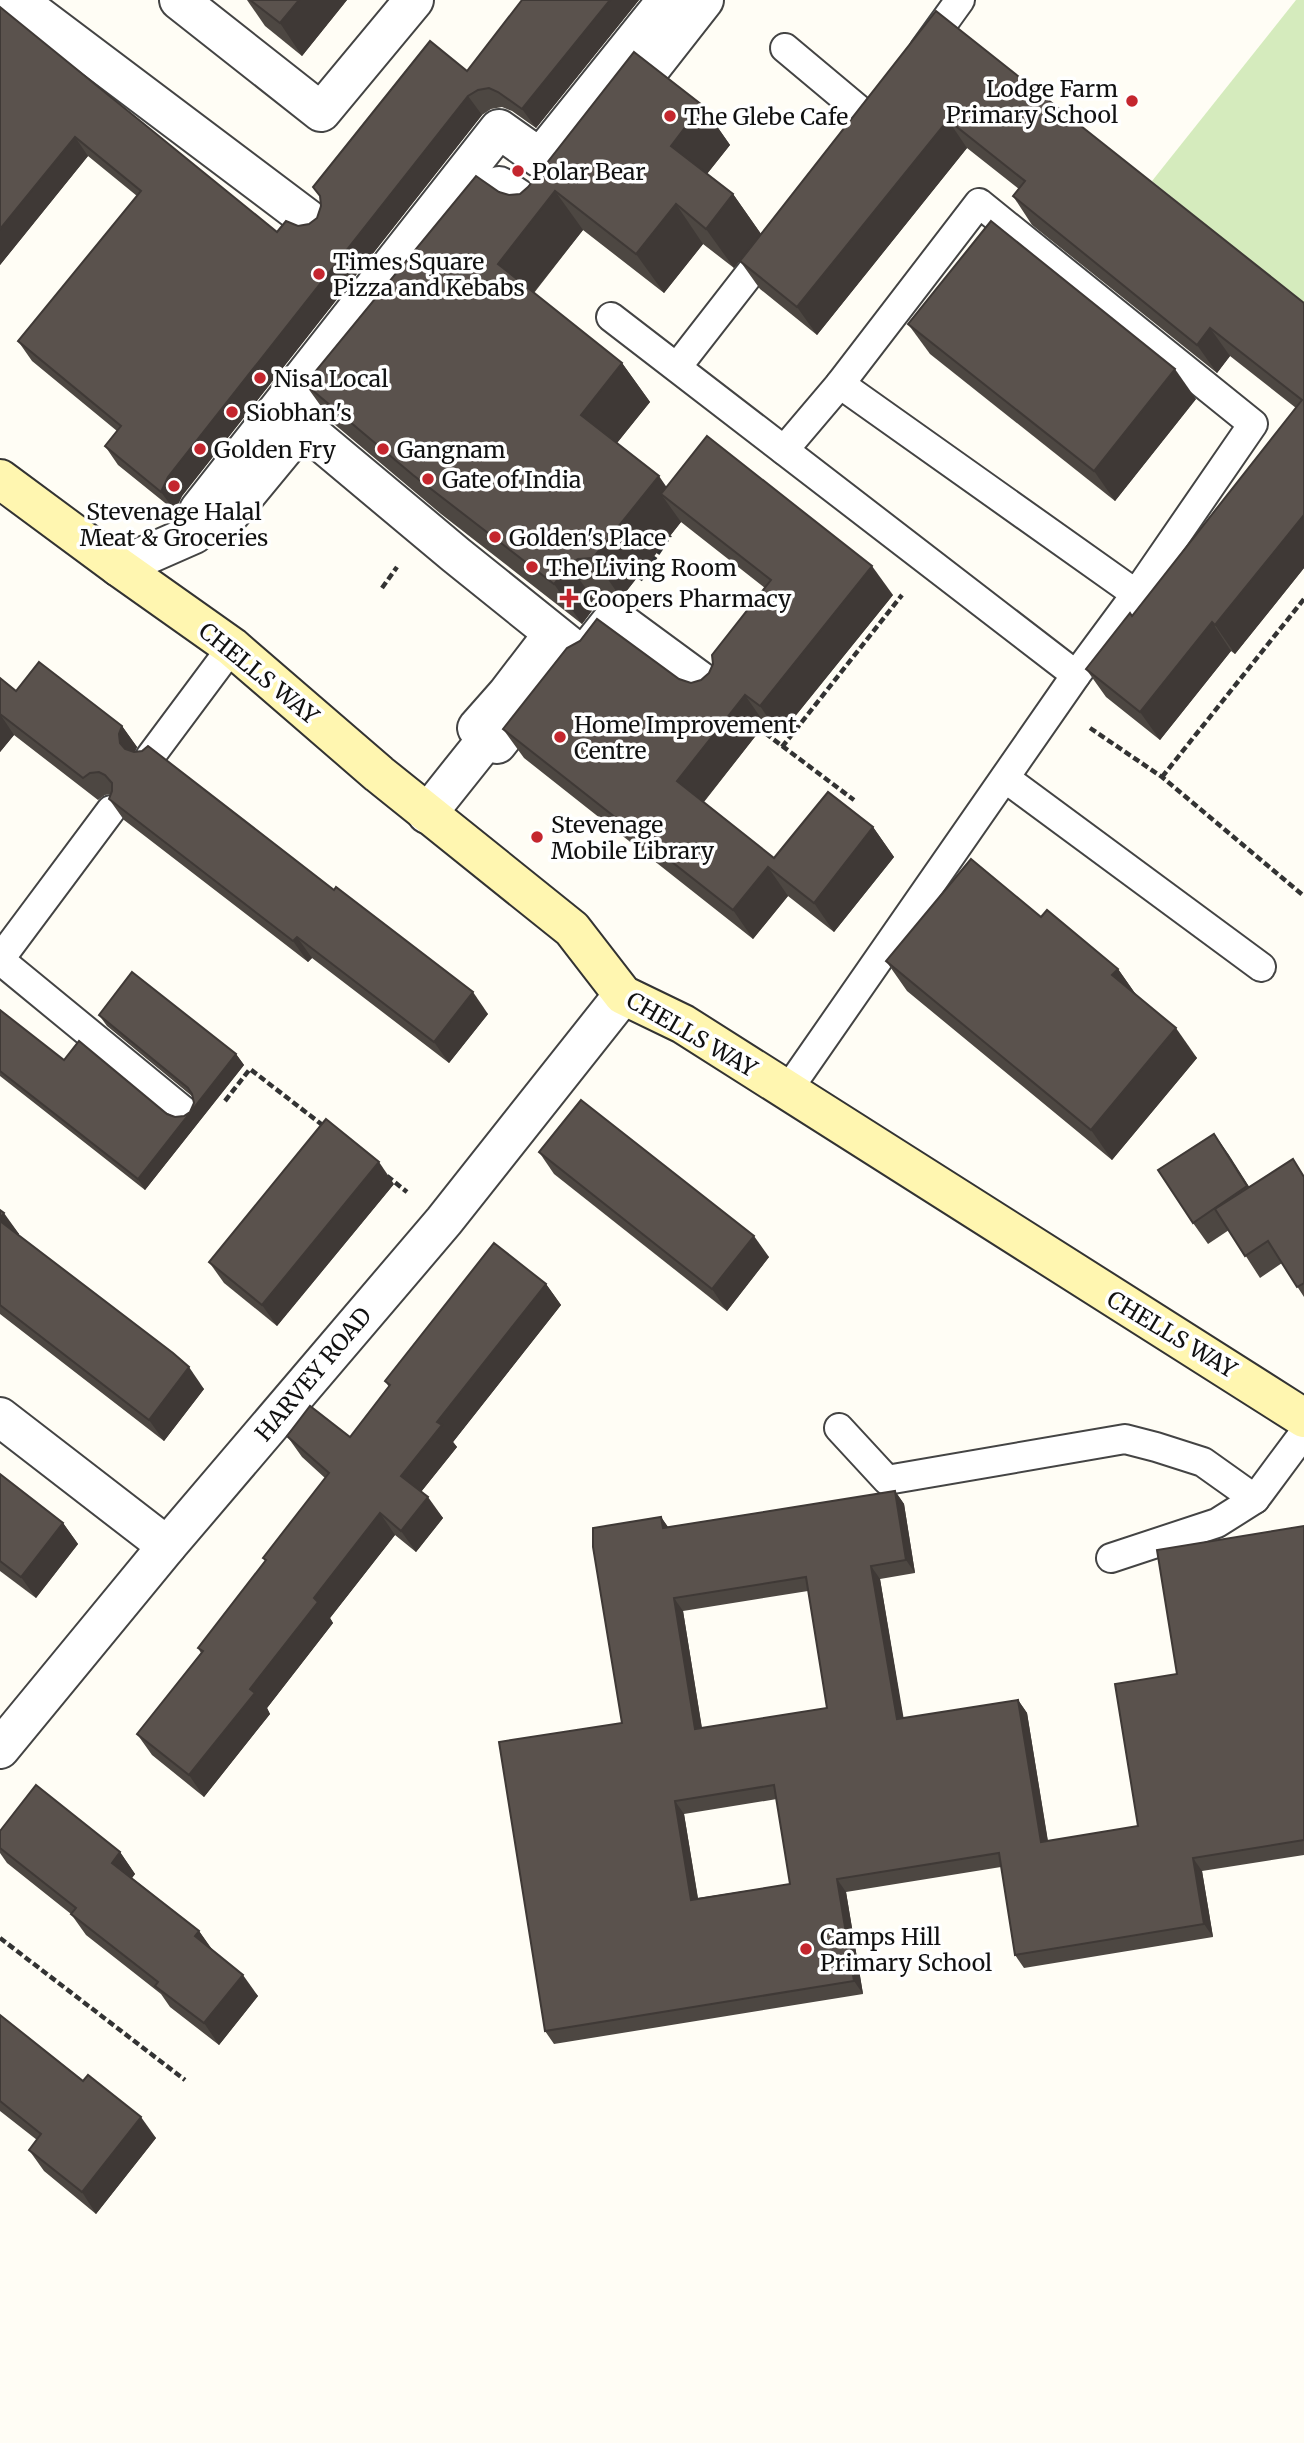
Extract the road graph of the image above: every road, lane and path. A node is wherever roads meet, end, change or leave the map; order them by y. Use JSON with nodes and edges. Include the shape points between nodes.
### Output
{"nodes":[{"id":1,"x":17,"y":0,"type":"edge"},
{"id":2,"x":179,"y":0,"type":"edge"},
{"id":3,"x":414,"y":0,"type":"edge"},
{"id":4,"x":667,"y":0,"type":"edge"},
{"id":5,"x":704,"y":0,"type":"edge"},
{"id":6,"x":960,"y":0,"type":"edge"},
{"id":7,"x":785,"y":48,"type":"dead end"},
{"id":8,"x":908,"y":71,"type":"edge"},
{"id":9,"x":870,"y":121,"type":"edge"},
{"id":10,"x":553,"y":169,"type":"junction"},
{"id":11,"x":485,"y":176,"type":"junction"},
{"id":12,"x":313,"y":223,"type":"edge"},
{"id":13,"x":786,"y":227,"type":"edge"},
{"id":14,"x":611,"y":317,"type":"dead end"},
{"id":15,"x":677,"y":367,"type":"junction"},
{"id":16,"x":840,"y":384,"type":"junction"},
{"id":17,"x":291,"y":417,"type":"junction"},
{"id":18,"x":784,"y":450,"type":"junction"},
{"id":19,"x":0,"y":480,"type":"edge"},
{"id":20,"x":677,"y":525,"type":"edge"},
{"id":21,"x":194,"y":534,"type":"dead end"},
{"id":22,"x":928,"y":561,"type":"junction"},
{"id":23,"x":119,"y":567,"type":"junction"},
{"id":24,"x":1136,"y":594,"type":"junction"},
{"id":25,"x":1304,"y":599,"type":"edge"},
{"id":26,"x":614,"y":618,"type":"junction"},
{"id":27,"x":232,"y":647,"type":"junction"},
{"id":28,"x":1076,"y":675,"type":"junction"},
{"id":29,"x":712,"y":690,"type":"joint"},
{"id":30,"x":1056,"y":704,"type":"junction"},
{"id":31,"x":782,"y":747,"type":"junction"},
{"id":32,"x":478,"y":750,"type":"dead end"},
{"id":33,"x":150,"y":757,"type":"edge"},
{"id":34,"x":1162,"y":777,"type":"junction"},
{"id":35,"x":1004,"y":778,"type":"junction"},
{"id":36,"x":854,"y":800,"type":"dead end"},
{"id":37,"x":111,"y":810,"type":"edge"},
{"id":38,"x":427,"y":814,"type":"junction"},
{"id":39,"x":1304,"y":895,"type":"edge"},
{"id":40,"x":0,"y":959,"type":"edge"},
{"id":41,"x":1261,"y":967,"type":"dead end"},
{"id":42,"x":623,"y":995,"type":"junction"},
{"id":43,"x":788,"y":1091,"type":"junction"},
{"id":44,"x":184,"y":1112,"type":"joint"},
{"id":45,"x":326,"y":1128,"type":"edge"},
{"id":46,"x":379,"y":1170,"type":"dead end"},
{"id":47,"x":444,"y":1221,"type":"junction"},
{"id":48,"x":0,"y":1417,"type":"edge"},
{"id":49,"x":1304,"y":1418,"type":"edge"},
{"id":50,"x":839,"y":1428,"type":"dead end"},
{"id":51,"x":1304,"y":1433,"type":"edge"},
{"id":52,"x":1255,"y":1499,"type":"junction"},
{"id":53,"x":167,"y":1546,"type":"junction"},
{"id":54,"x":1111,"y":1558,"type":"dead end"},
{"id":55,"x":0,"y":1749,"type":"edge"},
{"id":56,"x":0,"y":1938,"type":"edge"},
{"id":57,"x":185,"y":2080,"type":"dead end"}],
"edges":[{"from":1,"to":12,"type":"street"},
{"from":2,"to":3,"type":"street","via":[[321,113]]},
{"from":4,"to":10,"type":"street"},
{"from":5,"to":10,"type":"street"},
{"from":6,"to":8,"type":"lane"},
{"from":7,"to":9,"type":"lane"},
{"from":10,"to":11,"type":"street","via":[[539,213]]},
{"from":10,"to":11,"type":"street","via":[[499,129]]},
{"from":11,"to":17,"type":"street"},
{"from":11,"to":17,"type":"street","via":[[377,270]]},
{"from":13,"to":15,"type":"lane"},
{"from":14,"to":15,"type":"lane"},
{"from":15,"to":18,"type":"lane"},
{"from":16,"to":18,"type":"lane"},
{"from":16,"to":24,"type":"lane"},
{"from":16,"to":24,"type":"lane","via":[[979,204],[1254,424]]},
{"from":17,"to":26,"type":"street","via":[[583,657]]},
{"from":18,"to":22,"type":"lane"},
{"from":19,"to":23,"type":"street","name":"CHELLS WAY"},
{"from":20,"to":26,"type":"path"},
{"from":21,"to":23,"type":"street"},
{"from":22,"to":28,"type":"lane"},
{"from":22,"to":31,"type":"path"},
{"from":23,"to":27,"type":"street","name":"CHELLS WAY"},
{"from":24,"to":28,"type":"lane"},
{"from":25,"to":34,"type":"path"},
{"from":26,"to":29,"type":"street"},
{"from":27,"to":33,"type":"lane"},
{"from":27,"to":38,"type":"street","name":"CHELLS WAY"},
{"from":28,"to":30,"type":"lane"},
{"from":29,"to":31,"type":"path"},
{"from":30,"to":34,"type":"path"},
{"from":30,"to":35,"type":"lane"},
{"from":31,"to":36,"type":"path"},
{"from":32,"to":38,"type":"street"},
{"from":34,"to":39,"type":"path"},
{"from":35,"to":41,"type":"lane"},
{"from":35,"to":43,"type":"lane"},
{"from":37,"to":40,"type":"lane"},
{"from":38,"to":42,"type":"street","name":"CHELLS WAY","via":[[572,929]]},
{"from":40,"to":44,"type":"lane"},
{"from":42,"to":43,"type":"street","name":"CHELLS WAY","via":[[684,1024]]},
{"from":42,"to":47,"type":"street","name":"HARVEY ROAD"},
{"from":43,"to":49,"type":"street","name":"CHELLS WAY"},
{"from":44,"to":45,"type":"path","via":[[220,1107],[250,1069]]},
{"from":46,"to":47,"type":"path"},
{"from":47,"to":53,"type":"street","name":"HARVEY ROAD"},
{"from":48,"to":53,"type":"street"},
{"from":50,"to":52,"type":"lane","via":[[887,1480],[1125,1439],[1203,1462]]},
{"from":51,"to":52,"type":"lane"},
{"from":52,"to":54,"type":"lane","via":[[1217,1523]]},
{"from":53,"to":55,"type":"street","name":"HARVEY ROAD"},
{"from":56,"to":57,"type":"path"}]}
